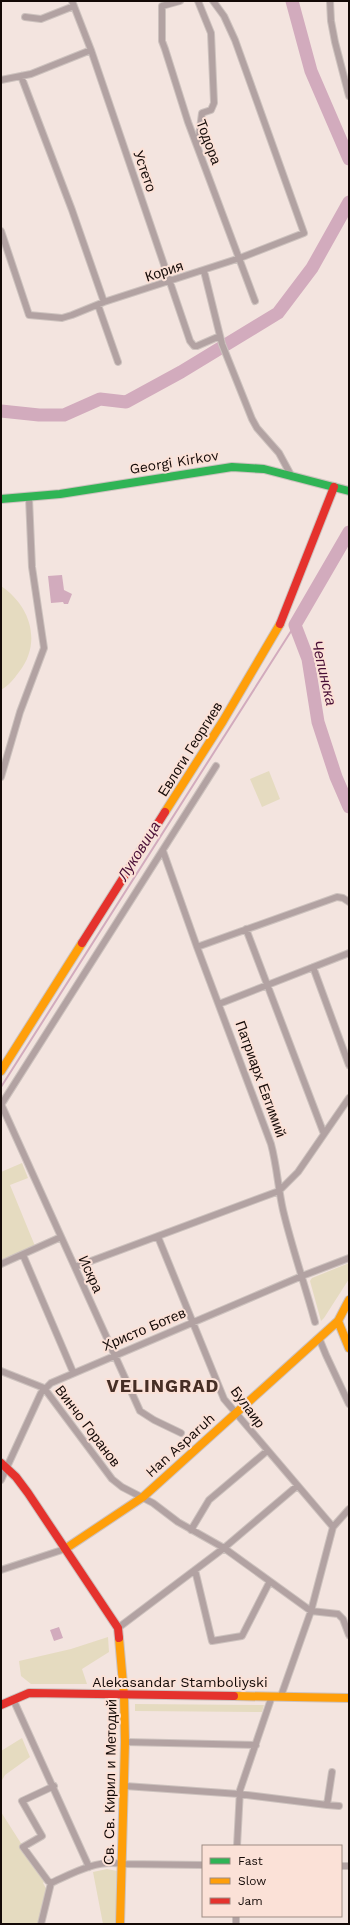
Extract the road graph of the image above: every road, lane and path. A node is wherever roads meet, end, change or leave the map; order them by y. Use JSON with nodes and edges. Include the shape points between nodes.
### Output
{"nodes":[{"id":1,"x":180,"y":1,"type":"edge"},
{"id":2,"x":198,"y":1,"type":"edge"},
{"id":3,"x":213,"y":1,"type":"edge"},
{"id":4,"x":330,"y":1,"type":"edge"},
{"id":5,"x":73,"y":4,"type":"edge"},
{"id":6,"x":25,"y":17,"type":"dead end"},
{"id":7,"x":91,"y":50,"type":"junction"},
{"id":8,"x":22,"y":76,"type":"junction"},
{"id":9,"x":1,"y":80,"type":"edge"},
{"id":10,"x":349,"y":96,"type":"edge"},
{"id":11,"x":198,"y":146,"type":"junction"},
{"id":12,"x":1,"y":231,"type":"edge"},
{"id":13,"x":240,"y":258,"type":"junction"},
{"id":14,"x":204,"y":271,"type":"junction"},
{"id":15,"x":171,"y":281,"type":"junction"},
{"id":16,"x":255,"y":301,"type":"dead end"},
{"id":17,"x":101,"y":304,"type":"junction"},
{"id":18,"x":220,"y":336,"type":"junction"},
{"id":19,"x":118,"y":362,"type":"dead end"},
{"id":20,"x":292,"y":477,"type":"junction"},
{"id":21,"x":334,"y":487,"type":"junction"},
{"id":22,"x":349,"y":491,"type":"edge"},
{"id":23,"x":29,"y":498,"type":"junction"},
{"id":24,"x":1,"y":499,"type":"edge"},
{"id":25,"x":216,"y":766,"type":"dead end"},
{"id":26,"x":1,"y":777,"type":"edge"},
{"id":27,"x":163,"y":850,"type":"junction"},
{"id":28,"x":349,"y":902,"type":"edge"},
{"id":29,"x":246,"y":929,"type":"junction"},
{"id":30,"x":197,"y":947,"type":"junction"},
{"id":31,"x":349,"y":953,"type":"edge"},
{"id":32,"x":313,"y":968,"type":"junction"},
{"id":33,"x":267,"y":985,"type":"junction"},
{"id":34,"x":219,"y":1004,"type":"junction"},
{"id":35,"x":349,"y":1066,"type":"edge"},
{"id":36,"x":1,"y":1071,"type":"edge"},
{"id":37,"x":349,"y":1098,"type":"edge"},
{"id":38,"x":1,"y":1104,"type":"edge"},
{"id":39,"x":324,"y":1134,"type":"junction"},
{"id":40,"x":279,"y":1191,"type":"junction"},
{"id":41,"x":61,"y":1237,"type":"junction"},
{"id":42,"x":158,"y":1237,"type":"junction"},
{"id":43,"x":22,"y":1255,"type":"junction"},
{"id":44,"x":349,"y":1258,"type":"edge"},
{"id":45,"x":1,"y":1264,"type":"edge"},
{"id":46,"x":75,"y":1268,"type":"junction"},
{"id":47,"x":302,"y":1276,"type":"junction"},
{"id":48,"x":349,"y":1300,"type":"edge"},
{"id":49,"x":194,"y":1321,"type":"junction"},
{"id":50,"x":338,"y":1321,"type":"junction"},
{"id":51,"x":315,"y":1322,"type":"dead end"},
{"id":52,"x":320,"y":1338,"type":"junction"},
{"id":53,"x":349,"y":1348,"type":"edge"},
{"id":54,"x":115,"y":1354,"type":"junction"},
{"id":55,"x":1,"y":1371,"type":"edge"},
{"id":56,"x":73,"y":1372,"type":"junction"},
{"id":57,"x":44,"y":1388,"type":"junction"},
{"id":58,"x":349,"y":1404,"type":"edge"},
{"id":59,"x":236,"y":1413,"type":"junction"},
{"id":60,"x":181,"y":1433,"type":"dead end"},
{"id":61,"x":267,"y":1451,"type":"junction"},
{"id":62,"x":4,"y":1465,"type":"edge"},
{"id":63,"x":1,"y":1480,"type":"edge"},
{"id":64,"x":297,"y":1486,"type":"junction"},
{"id":65,"x":143,"y":1497,"type":"junction"},
{"id":66,"x":349,"y":1509,"type":"edge"},
{"id":67,"x":333,"y":1527,"type":"junction"},
{"id":68,"x":192,"y":1530,"type":"junction"},
{"id":69,"x":224,"y":1548,"type":"junction"},
{"id":70,"x":65,"y":1549,"type":"junction"},
{"id":71,"x":1,"y":1570,"type":"edge"},
{"id":72,"x":196,"y":1570,"type":"junction"},
{"id":73,"x":269,"y":1583,"type":"junction"},
{"id":74,"x":311,"y":1611,"type":"junction"},
{"id":75,"x":118,"y":1628,"type":"junction"},
{"id":76,"x":349,"y":1635,"type":"edge"},
{"id":77,"x":124,"y":1695,"type":"junction"},
{"id":78,"x":272,"y":1696,"type":"junction"},
{"id":79,"x":281,"y":1696,"type":"junction"},
{"id":80,"x":349,"y":1698,"type":"edge"},
{"id":81,"x":13,"y":1699,"type":"junction"},
{"id":82,"x":1,"y":1705,"type":"edge"},
{"id":83,"x":125,"y":1742,"type":"junction"},
{"id":84,"x":256,"y":1745,"type":"junction"},
{"id":85,"x":332,"y":1772,"type":"dead end"},
{"id":86,"x":54,"y":1786,"type":"junction"},
{"id":87,"x":125,"y":1786,"type":"junction"},
{"id":88,"x":239,"y":1794,"type":"junction"},
{"id":89,"x":327,"y":1805,"type":"junction"},
{"id":90,"x":339,"y":1806,"type":"dead end"},
{"id":91,"x":237,"y":1845,"type":"edge"},
{"id":92,"x":122,"y":1864,"type":"junction"},
{"id":93,"x":202,"y":1865,"type":"edge"},
{"id":94,"x":89,"y":1867,"type":"junction"},
{"id":95,"x":51,"y":1883,"type":"junction"},
{"id":96,"x":41,"y":1924,"type":"edge"},
{"id":97,"x":120,"y":1924,"type":"edge"}],
"edges":[{"from":1,"to":11,"type":"street","name":"Тодора","via":[[162,6],[162,41]]},
{"from":2,"to":11,"type":"street","via":[[211,33],[214,107],[202,113]]},
{"from":3,"to":13,"type":"street","name":"Кория","via":[[224,16],[235,40],[304,233]]},
{"from":4,"to":10,"type":"street","via":[[335,42]]},
{"from":5,"to":6,"type":"street","via":[[41,19]]},
{"from":5,"to":7,"type":"street","name":"Устето"},
{"from":7,"to":8,"type":"street"},
{"from":7,"to":15,"type":"street","name":"Устето"},
{"from":8,"to":9,"type":"street"},
{"from":8,"to":17,"type":"street","via":[[72,210]]},
{"from":11,"to":13,"type":"street","name":"Тодора"},
{"from":12,"to":17,"type":"street","name":"Кория","via":[[29,315],[62,318]]},
{"from":13,"to":14,"type":"street","name":"Кория"},
{"from":13,"to":16,"type":"street","name":"Тодора"},
{"from":14,"to":15,"type":"street","name":"Кория"},
{"from":14,"to":18,"type":"street"},
{"from":15,"to":17,"type":"street","name":"Кория"},
{"from":15,"to":18,"type":"street","name":"Устето","via":[[190,341],[194,346]]},
{"from":17,"to":19,"type":"street"},
{"from":18,"to":20,"type":"street","via":[[252,419],[279,453]]},
{"from":20,"to":21,"type":"street","name":"Georgi Kirkov"},
{"from":20,"to":23,"type":"street","name":"Georgi Kirkov","via":[[255,468],[232,467]]},
{"from":21,"to":22,"type":"street","name":"Georgi Kirkov"},
{"from":21,"to":36,"type":"street","name":"Евлоги Георгиев","via":[[274,636]]},
{"from":23,"to":24,"type":"street","name":"Georgi Kirkov"},
{"from":23,"to":26,"type":"street","via":[[32,567],[44,648],[20,712]]},
{"from":25,"to":27,"type":"street"},
{"from":27,"to":30,"type":"street","name":"Патриарх Евтимий"},
{"from":27,"to":38,"type":"street"},
{"from":28,"to":29,"type":"street","via":[[337,897]]},
{"from":29,"to":30,"type":"street"},
{"from":29,"to":33,"type":"street"},
{"from":30,"to":34,"type":"street","name":"Патриарх Евтимий"},
{"from":31,"to":32,"type":"street"},
{"from":32,"to":33,"type":"street"},
{"from":32,"to":35,"type":"street"},
{"from":33,"to":34,"type":"street"},
{"from":33,"to":39,"type":"street"},
{"from":34,"to":40,"type":"street","name":"Патриарх Евтимий","via":[[271,1144],[278,1172]]},
{"from":37,"to":39,"type":"street"},
{"from":38,"to":41,"type":"street","name":"Искра"},
{"from":39,"to":40,"type":"street","via":[[298,1172]]},
{"from":40,"to":42,"type":"street"},
{"from":40,"to":47,"type":"street","name":"Патриарх Евтимий"},
{"from":41,"to":43,"type":"street"},
{"from":41,"to":46,"type":"street","name":"Искра"},
{"from":42,"to":46,"type":"street"},
{"from":42,"to":49,"type":"street","name":"Булаир"},
{"from":43,"to":45,"type":"street"},
{"from":43,"to":56,"type":"street"},
{"from":44,"to":47,"type":"street","name":"Христо Ботев"},
{"from":46,"to":54,"type":"street","name":"Искра"},
{"from":47,"to":49,"type":"street","name":"Христо Ботев"},
{"from":47,"to":51,"type":"street","name":"Патриарх Евтимий"},
{"from":48,"to":50,"type":"street","name":"Han Asparuh"},
{"from":49,"to":54,"type":"street","name":"Христо Ботев"},
{"from":49,"to":59,"type":"street","name":"Булаир","via":[[224,1399]]},
{"from":50,"to":52,"type":"street","name":"Han Asparuh"},
{"from":50,"to":53,"type":"street"},
{"from":52,"to":58,"type":"street"},
{"from":52,"to":59,"type":"street","name":"Han Asparuh"},
{"from":54,"to":56,"type":"street","name":"Христо Ботев"},
{"from":54,"to":60,"type":"street","name":"Искра","via":[[140,1411]]},
{"from":55,"to":57,"type":"street","name":"Винчо Горанов"},
{"from":56,"to":57,"type":"street","name":"Христо Ботев"},
{"from":57,"to":62,"type":"street"},
{"from":57,"to":65,"type":"street","name":"Винчо Горанов","via":[[112,1479]]},
{"from":59,"to":61,"type":"street","name":"Булаир"},
{"from":59,"to":65,"type":"street","name":"Han Asparuh"},
{"from":61,"to":64,"type":"street","name":"Булаир"},
{"from":61,"to":68,"type":"street","via":[[209,1500]]},
{"from":62,"to":63,"type":"street"},
{"from":62,"to":70,"type":"street","name":"Св. Св. Кирил и Методий","via":[[28,1493]]},
{"from":64,"to":67,"type":"street","name":"Булаир"},
{"from":64,"to":69,"type":"street"},
{"from":65,"to":68,"type":"street","name":"Винчо Горанов"},
{"from":65,"to":70,"type":"street","name":"Han Asparuh"},
{"from":66,"to":67,"type":"street"},
{"from":67,"to":74,"type":"street"},
{"from":68,"to":69,"type":"street","name":"Винчо Горанов"},
{"from":69,"to":72,"type":"street"},
{"from":69,"to":73,"type":"street","name":"Винчо Горанов"},
{"from":70,"to":71,"type":"street","name":"Han Asparuh"},
{"from":70,"to":75,"type":"street","name":"Св. Св. Кирил и Методий"},
{"from":72,"to":73,"type":"street","via":[[212,1641],[242,1636]]},
{"from":72,"to":75,"type":"street"},
{"from":73,"to":74,"type":"street","name":"Винчо Горанов"},
{"from":74,"to":76,"type":"street","via":[[338,1614]]},
{"from":74,"to":79,"type":"street"},
{"from":75,"to":77,"type":"street","name":"Св. Св. Кирил и Методий"},
{"from":77,"to":78,"type":"street","name":"Alekasandar Stamboliyski"},
{"from":77,"to":81,"type":"street","name":"Alekasandar Stamboliyski","via":[[29,1693]]},
{"from":77,"to":83,"type":"street","name":"Св. Св. Кирил и Методий"},
{"from":78,"to":79,"type":"street","name":"Alekasandar Stamboliyski"},
{"from":78,"to":84,"type":"street"},
{"from":79,"to":80,"type":"street","name":"Alekasandar Stamboliyski"},
{"from":81,"to":82,"type":"street","name":"Alekasandar Stamboliyski"},
{"from":81,"to":86,"type":"street"},
{"from":83,"to":84,"type":"street"},
{"from":83,"to":87,"type":"street","name":"Св. Св. Кирил и Методий"},
{"from":84,"to":88,"type":"street"},
{"from":85,"to":89,"type":"street"},
{"from":86,"to":94,"type":"street"},
{"from":86,"to":95,"type":"street","via":[[22,1801],[42,1836],[23,1847]]},
{"from":87,"to":88,"type":"street"},
{"from":87,"to":92,"type":"street","name":"Св. Св. Кирил и Методий"},
{"from":88,"to":89,"type":"street"},
{"from":88,"to":91,"type":"street"},
{"from":89,"to":90,"type":"street"},
{"from":92,"to":93,"type":"street"},
{"from":92,"to":94,"type":"street","via":[[112,1862]]},
{"from":92,"to":97,"type":"street","name":"Св. Св. Кирил и Методий"},
{"from":94,"to":95,"type":"street"},
{"from":95,"to":96,"type":"street"}]}
